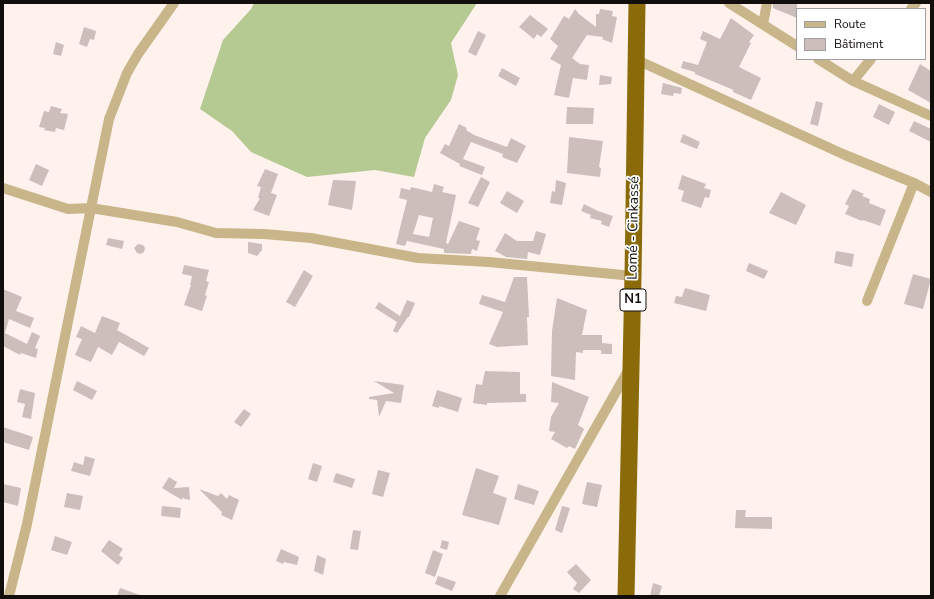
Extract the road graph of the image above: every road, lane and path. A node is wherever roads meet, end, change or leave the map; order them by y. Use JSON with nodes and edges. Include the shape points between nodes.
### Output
{"nodes":[{"id":1,"x":174,"y":3,"type":"edge"},
{"id":2,"x":637,"y":3,"type":"edge"},
{"id":3,"x":729,"y":3,"type":"edge"},
{"id":4,"x":767,"y":3,"type":"edge"},
{"id":5,"x":763,"y":24,"type":"junction"},
{"id":6,"x":796,"y":45,"type":"edge"},
{"id":7,"x":636,"y":60,"type":"junction"},
{"id":8,"x":820,"y":60,"type":"edge"},
{"id":9,"x":870,"y":60,"type":"edge"},
{"id":10,"x":854,"y":81,"type":"junction"},
{"id":11,"x":931,"y":116,"type":"edge"},
{"id":12,"x":914,"y":183,"type":"junction"},
{"id":13,"x":3,"y":188,"type":"edge"},
{"id":14,"x":931,"y":192,"type":"edge"},
{"id":15,"x":90,"y":208,"type":"junction"},
{"id":16,"x":633,"y":276,"type":"junction"},
{"id":17,"x":867,"y":301,"type":"dead end"},
{"id":18,"x":631,"y":365,"type":"junction"},
{"id":19,"x":9,"y":596,"type":"edge"},
{"id":20,"x":500,"y":596,"type":"edge"},
{"id":21,"x":626,"y":596,"type":"edge"}],
"edges":[{"from":1,"to":15,"type":"street","via":[[127,73],[109,119]]},
{"from":2,"to":7,"type":"highway","name":"Lomé - Cinkassé","number":"N1"},
{"from":3,"to":5,"type":"street"},
{"from":4,"to":5,"type":"street"},
{"from":5,"to":6,"type":"street"},
{"from":7,"to":12,"type":"street"},
{"from":7,"to":16,"type":"highway","name":"Lomé - Cinkassé","number":"N1"},
{"from":8,"to":10,"type":"street"},
{"from":9,"to":10,"type":"street"},
{"from":10,"to":11,"type":"street"},
{"from":12,"to":14,"type":"street"},
{"from":12,"to":17,"type":"street"},
{"from":13,"to":15,"type":"street","via":[[68,209]]},
{"from":15,"to":16,"type":"street","via":[[177,222],[216,233],[310,238],[418,258]]},
{"from":15,"to":19,"type":"street","via":[[27,524]]},
{"from":16,"to":18,"type":"highway","name":"Lomé - Cinkassé","number":"N1"},
{"from":18,"to":20,"type":"street"},
{"from":18,"to":21,"type":"highway","name":"Lomé - Cinkassé","number":"N1"}]}
